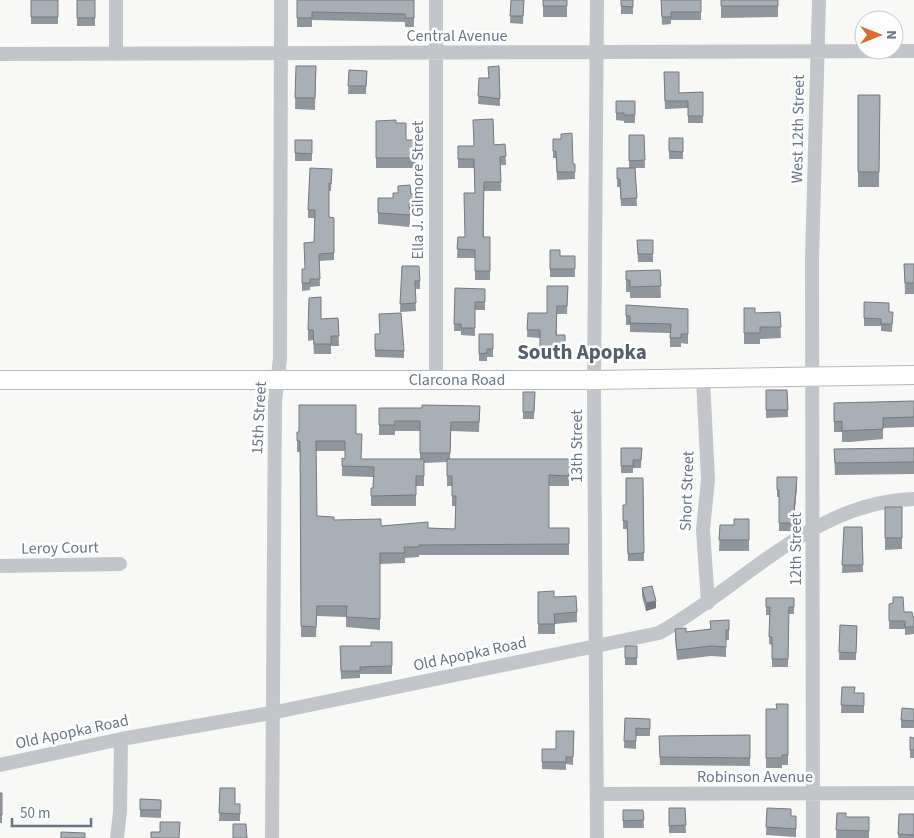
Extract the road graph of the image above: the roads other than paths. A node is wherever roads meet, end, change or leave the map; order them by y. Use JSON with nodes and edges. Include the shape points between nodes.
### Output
{"nodes":[{"id":1,"x":116,"y":0,"type":"edge"},
{"id":2,"x":281,"y":0,"type":"edge"},
{"id":3,"x":436,"y":0,"type":"edge"},
{"id":4,"x":596,"y":0,"type":"edge"},
{"id":5,"x":819,"y":0,"type":"edge"},
{"id":6,"x":914,"y":51,"type":"edge"},
{"id":7,"x":817,"y":52,"type":"junction"},
{"id":8,"x":0,"y":54,"type":"edge"},
{"id":9,"x":116,"y":54,"type":"junction"},
{"id":10,"x":281,"y":54,"type":"junction"},
{"id":11,"x":436,"y":54,"type":"junction"},
{"id":12,"x":596,"y":54,"type":"junction"},
{"id":13,"x":812,"y":260,"type":"joint"},
{"id":14,"x":914,"y":375,"type":"edge"},
{"id":15,"x":812,"y":377,"type":"junction"},
{"id":16,"x":703,"y":379,"type":"junction"},
{"id":17,"x":0,"y":380,"type":"edge"},
{"id":18,"x":278,"y":380,"type":"junction"},
{"id":19,"x":436,"y":380,"type":"junction"},
{"id":20,"x":594,"y":380,"type":"junction"},
{"id":21,"x":914,"y":499,"type":"edge"},
{"id":22,"x":813,"y":528,"type":"junction"},
{"id":23,"x":120,"y":564,"type":"dead end"},
{"id":24,"x":0,"y":566,"type":"edge"},
{"id":25,"x":708,"y":603,"type":"junction"},
{"id":26,"x":595,"y":645,"type":"junction"},
{"id":27,"x":271,"y":713,"type":"junction"},
{"id":28,"x":121,"y":739,"type":"junction"},
{"id":29,"x":0,"y":765,"type":"edge"},
{"id":30,"x":914,"y":793,"type":"edge"},
{"id":31,"x":597,"y":794,"type":"junction"},
{"id":32,"x":813,"y":795,"type":"junction"},
{"id":33,"x":117,"y":838,"type":"edge"},
{"id":34,"x":272,"y":838,"type":"edge"},
{"id":35,"x":597,"y":838,"type":"edge"},
{"id":36,"x":813,"y":838,"type":"edge"}],
"edges":[{"from":1,"to":9,"type":"street"},
{"from":2,"to":10,"type":"street","name":"15th Street"},
{"from":3,"to":11,"type":"street","name":"Ella J. Gilmore Street"},
{"from":4,"to":12,"type":"street","name":"13th Street"},
{"from":5,"to":7,"type":"street","name":"West 12th Street"},
{"from":6,"to":7,"type":"street","name":"Central Avenue"},
{"from":7,"to":12,"type":"street","name":"Central Avenue"},
{"from":7,"to":13,"type":"street","name":"West 12th Street"},
{"from":8,"to":9,"type":"street","name":"Central Avenue"},
{"from":9,"to":10,"type":"street","name":"Central Avenue"},
{"from":10,"to":11,"type":"street","name":"Central Avenue"},
{"from":10,"to":18,"type":"street","name":"15th Street"},
{"from":11,"to":12,"type":"street","name":"Central Avenue"},
{"from":11,"to":19,"type":"street","name":"Ella J. Gilmore Street"},
{"from":12,"to":20,"type":"street","name":"13th Street"},
{"from":13,"to":15,"type":"street","name":"12th Street"},
{"from":14,"to":15,"type":"main road","name":"Clarcona Road"},
{"from":15,"to":16,"type":"main road","name":"Clarcona Road"},
{"from":15,"to":22,"type":"street","name":"12th Street"},
{"from":16,"to":20,"type":"main road","name":"Clarcona Road"},
{"from":16,"to":25,"type":"street","name":"Short Street","via":[[708,479],[702,530]]},
{"from":17,"to":18,"type":"main road","name":"Clarcona Road"},
{"from":18,"to":19,"type":"main road","name":"Clarcona Road"},
{"from":18,"to":27,"type":"street","name":"15th Street","via":[[275,402]]},
{"from":19,"to":20,"type":"main road","name":"Clarcona Road"},
{"from":20,"to":26,"type":"street","name":"13th Street"},
{"from":21,"to":22,"type":"street","name":"Old Apopka Road","via":[[863,506]]},
{"from":22,"to":25,"type":"street","name":"Old Apopka Road"},
{"from":22,"to":32,"type":"street","name":"12th Street"},
{"from":23,"to":24,"type":"street","name":"Leroy Court"},
{"from":25,"to":26,"type":"street","name":"Old Apopka Road","via":[[659,632]]},
{"from":26,"to":27,"type":"street","name":"Old Apopka Road"},
{"from":26,"to":31,"type":"street","name":"13th Street"},
{"from":27,"to":28,"type":"street","name":"Old Apopka Road"},
{"from":27,"to":34,"type":"street","name":"15th Street"},
{"from":28,"to":29,"type":"street","name":"Old Apopka Road"},
{"from":28,"to":33,"type":"street"},
{"from":30,"to":32,"type":"street","name":"Robinson Avenue"},
{"from":31,"to":32,"type":"street","name":"Robinson Avenue"},
{"from":31,"to":35,"type":"street","name":"13th Street"},
{"from":32,"to":36,"type":"street","name":"12th Street"}]}
